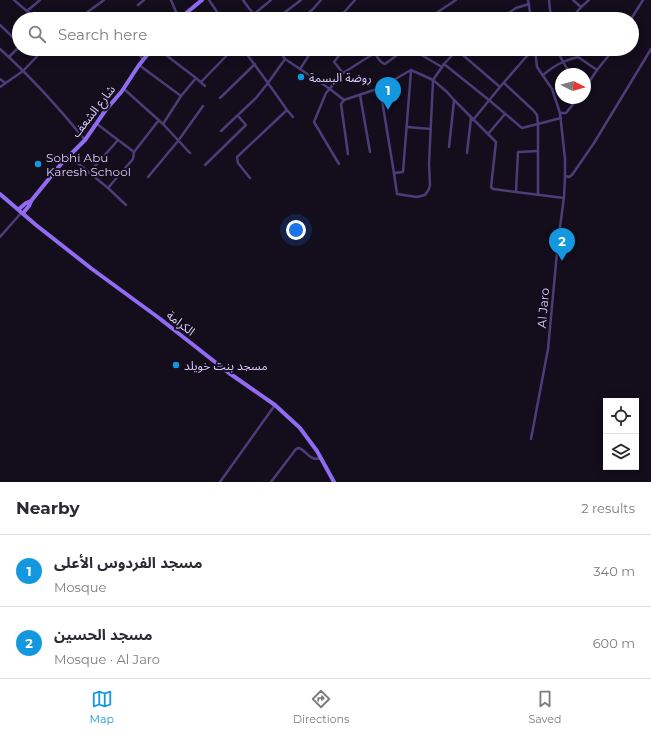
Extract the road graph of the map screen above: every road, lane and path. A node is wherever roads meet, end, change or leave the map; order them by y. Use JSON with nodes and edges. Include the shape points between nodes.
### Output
{"nodes":[{"id":1,"x":14,"y":0,"type":"edge"},
{"id":2,"x":40,"y":0,"type":"edge"},
{"id":3,"x":104,"y":0,"type":"edge"},
{"id":4,"x":144,"y":0,"type":"edge"},
{"id":5,"x":171,"y":0,"type":"edge"},
{"id":6,"x":202,"y":0,"type":"edge"},
{"id":7,"x":209,"y":0,"type":"edge"},
{"id":8,"x":243,"y":0,"type":"edge"},
{"id":9,"x":271,"y":0,"type":"edge"},
{"id":10,"x":301,"y":0,"type":"edge"},
{"id":11,"x":321,"y":0,"type":"edge"},
{"id":12,"x":355,"y":0,"type":"edge"},
{"id":13,"x":456,"y":0,"type":"edge"},
{"id":14,"x":528,"y":0,"type":"edge"},
{"id":15,"x":549,"y":0,"type":"edge"},
{"id":16,"x":573,"y":0,"type":"edge"},
{"id":17,"x":590,"y":0,"type":"edge"},
{"id":18,"x":643,"y":0,"type":"edge"},
{"id":19,"x":529,"y":4,"type":"junction"},
{"id":20,"x":138,"y":5,"type":"dead end"},
{"id":21,"x":581,"y":7,"type":"junction"},
{"id":22,"x":27,"y":11,"type":"joint"},
{"id":23,"x":88,"y":12,"type":"edge"},
{"id":24,"x":176,"y":12,"type":"edge"},
{"id":25,"x":187,"y":12,"type":"edge"},
{"id":26,"x":217,"y":12,"type":"edge"},
{"id":27,"x":252,"y":12,"type":"edge"},
{"id":28,"x":256,"y":12,"type":"edge"},
{"id":29,"x":286,"y":12,"type":"edge"},
{"id":30,"x":310,"y":12,"type":"edge"},
{"id":31,"x":344,"y":12,"type":"edge"},
{"id":32,"x":438,"y":12,"type":"edge"},
{"id":33,"x":510,"y":12,"type":"edge"},
{"id":34,"x":530,"y":12,"type":"edge"},
{"id":35,"x":550,"y":12,"type":"edge"},
{"id":36,"x":577,"y":12,"type":"edge"},
{"id":37,"x":636,"y":12,"type":"edge"},
{"id":38,"x":0,"y":25,"type":"edge"},
{"id":39,"x":12,"y":36,"type":"edge"},
{"id":40,"x":0,"y":49,"type":"edge"},
{"id":41,"x":651,"y":49,"type":"edge"},
{"id":42,"x":12,"y":54,"type":"edge"},
{"id":43,"x":38,"y":56,"type":"edge"},
{"id":44,"x":140,"y":56,"type":"edge"},
{"id":45,"x":146,"y":56,"type":"edge"},
{"id":46,"x":167,"y":56,"type":"edge"},
{"id":47,"x":226,"y":56,"type":"edge"},
{"id":48,"x":249,"y":56,"type":"edge"},
{"id":49,"x":283,"y":56,"type":"edge"},
{"id":50,"x":308,"y":56,"type":"edge"},
{"id":51,"x":339,"y":56,"type":"edge"},
{"id":52,"x":370,"y":56,"type":"edge"},
{"id":53,"x":377,"y":56,"type":"edge"},
{"id":54,"x":396,"y":56,"type":"edge"},
{"id":55,"x":424,"y":56,"type":"edge"},
{"id":56,"x":451,"y":56,"type":"edge"},
{"id":57,"x":465,"y":56,"type":"edge"},
{"id":58,"x":526,"y":56,"type":"edge"},
{"id":59,"x":536,"y":56,"type":"edge"},
{"id":60,"x":560,"y":56,"type":"edge"},
{"id":61,"x":608,"y":56,"type":"edge"},
{"id":62,"x":9,"y":57,"type":"junction"},
{"id":63,"x":143,"y":59,"type":"junction"},
{"id":64,"x":285,"y":59,"type":"junction"},
{"id":65,"x":563,"y":61,"type":"junction"},
{"id":66,"x":255,"y":64,"type":"junction"},
{"id":67,"x":139,"y":65,"type":"junction"},
{"id":68,"x":443,"y":66,"type":"junction"},
{"id":69,"x":567,"y":68,"type":"edge"},
{"id":70,"x":300,"y":69,"type":"junction"},
{"id":71,"x":411,"y":70,"type":"junction"},
{"id":72,"x":597,"y":70,"type":"junction"},
{"id":73,"x":23,"y":71,"type":"junction"},
{"id":74,"x":343,"y":73,"type":"junction"},
{"id":75,"x":543,"y":75,"type":"junction"},
{"id":76,"x":196,"y":78,"type":"junction"},
{"id":77,"x":0,"y":79,"type":"edge"},
{"id":78,"x":591,"y":79,"type":"edge"},
{"id":79,"x":432,"y":80,"type":"junction"},
{"id":80,"x":201,"y":82,"type":"junction"},
{"id":81,"x":5,"y":83,"type":"junction"},
{"id":82,"x":268,"y":83,"type":"junction"},
{"id":83,"x":504,"y":83,"type":"junction"},
{"id":84,"x":205,"y":86,"type":"dead end"},
{"id":85,"x":0,"y":87,"type":"edge"},
{"id":86,"x":500,"y":87,"type":"junction"},
{"id":87,"x":124,"y":88,"type":"junction"},
{"id":88,"x":380,"y":88,"type":"junction"},
{"id":89,"x":330,"y":89,"type":"junction"},
{"id":90,"x":360,"y":95,"type":"junction"},
{"id":91,"x":181,"y":96,"type":"junction"},
{"id":92,"x":220,"y":98,"type":"dead end"},
{"id":93,"x":344,"y":100,"type":"junction"},
{"id":94,"x":454,"y":100,"type":"junction"},
{"id":95,"x":489,"y":100,"type":"junction"},
{"id":96,"x":573,"y":104,"type":"edge"},
{"id":97,"x":204,"y":106,"type":"dead end"},
{"id":98,"x":287,"y":110,"type":"junction"},
{"id":99,"x":560,"y":113,"type":"junction"},
{"id":100,"x":505,"y":114,"type":"junction"},
{"id":101,"x":238,"y":116,"type":"junction"},
{"id":102,"x":293,"y":117,"type":"dead end"},
{"id":103,"x":561,"y":118,"type":"junction"},
{"id":104,"x":472,"y":119,"type":"junction"},
{"id":105,"x":158,"y":120,"type":"junction"},
{"id":106,"x":96,"y":123,"type":"junction"},
{"id":107,"x":163,"y":124,"type":"junction"},
{"id":108,"x":538,"y":124,"type":"junction"},
{"id":109,"x":407,"y":127,"type":"junction"},
{"id":110,"x":431,"y":129,"type":"junction"},
{"id":111,"x":221,"y":132,"type":"dead end"},
{"id":112,"x":488,"y":134,"type":"junction"},
{"id":113,"x":85,"y":140,"type":"junction"},
{"id":114,"x":118,"y":140,"type":"junction"},
{"id":115,"x":178,"y":141,"type":"junction"},
{"id":116,"x":449,"y":146,"type":"dead end"},
{"id":117,"x":538,"y":151,"type":"junction"},
{"id":118,"x":134,"y":152,"type":"junction"},
{"id":119,"x":370,"y":152,"type":"dead end"},
{"id":120,"x":190,"y":153,"type":"dead end"},
{"id":121,"x":467,"y":153,"type":"dead end"},
{"id":122,"x":348,"y":154,"type":"dead end"},
{"id":123,"x":69,"y":156,"type":"junction"},
{"id":124,"x":205,"y":164,"type":"dead end"},
{"id":125,"x":339,"y":164,"type":"dead end"},
{"id":126,"x":89,"y":173,"type":"junction"},
{"id":127,"x":394,"y":173,"type":"junction"},
{"id":128,"x":565,"y":176,"type":"junction"},
{"id":129,"x":148,"y":177,"type":"dead end"},
{"id":130,"x":250,"y":178,"type":"dead end"},
{"id":131,"x":108,"y":188,"type":"junction"},
{"id":132,"x":516,"y":192,"type":"junction"},
{"id":133,"x":0,"y":194,"type":"edge"},
{"id":134,"x":538,"y":195,"type":"junction"},
{"id":135,"x":564,"y":198,"type":"junction"},
{"id":136,"x":126,"y":205,"type":"dead end"},
{"id":137,"x":21,"y":211,"type":"junction"},
{"id":138,"x":0,"y":237,"type":"edge"},
{"id":139,"x":275,"y":406,"type":"junction"},
{"id":140,"x":531,"y":439,"type":"dead end"},
{"id":141,"x":321,"y":458,"type":"junction"},
{"id":142,"x":220,"y":482,"type":"edge"},
{"id":143,"x":271,"y":482,"type":"edge"},
{"id":144,"x":334,"y":482,"type":"edge"}],
"edges":[{"from":1,"to":22,"type":"street"},
{"from":2,"to":22,"type":"street"},
{"from":3,"to":23,"type":"street"},
{"from":4,"to":20,"type":"street"},
{"from":5,"to":24,"type":"street"},
{"from":6,"to":25,"type":"main road"},
{"from":7,"to":26,"type":"street"},
{"from":8,"to":27,"type":"street"},
{"from":9,"to":28,"type":"street"},
{"from":10,"to":29,"type":"street"},
{"from":11,"to":30,"type":"street"},
{"from":12,"to":31,"type":"street"},
{"from":13,"to":32,"type":"street"},
{"from":14,"to":19,"type":"street"},
{"from":15,"to":35,"type":"street"},
{"from":16,"to":21,"type":"street"},
{"from":17,"to":21,"type":"street"},
{"from":18,"to":37,"type":"street"},
{"from":19,"to":33,"type":"street"},
{"from":19,"to":34,"type":"street"},
{"from":21,"to":36,"type":"street"},
{"from":38,"to":39,"type":"street"},
{"from":40,"to":62,"type":"street"},
{"from":41,"to":128,"type":"street","via":[[594,143],[572,175]]},
{"from":42,"to":62,"type":"street"},
{"from":43,"to":73,"type":"street"},
{"from":44,"to":63,"type":"street"},
{"from":45,"to":63,"type":"main road","name":"شارع الشعف"},
{"from":46,"to":76,"type":"street"},
{"from":47,"to":80,"type":"street"},
{"from":48,"to":66,"type":"street"},
{"from":49,"to":64,"type":"street"},
{"from":50,"to":70,"type":"street"},
{"from":51,"to":74,"type":"street","via":[[334,62]]},
{"from":52,"to":74,"type":"street"},
{"from":53,"to":54,"type":"street","via":[[383,64]]},
{"from":55,"to":68,"type":"street"},
{"from":56,"to":68,"type":"street"},
{"from":57,"to":86,"type":"street"},
{"from":58,"to":83,"type":"street"},
{"from":59,"to":75,"type":"street","name":"Al Jaro","via":[[537,67]]},
{"from":60,"to":65,"type":"street"},
{"from":61,"to":72,"type":"street"},
{"from":62,"to":73,"type":"street"},
{"from":63,"to":67,"type":"main road","name":"شارع الشعف"},
{"from":64,"to":70,"type":"street"},
{"from":64,"to":82,"type":"street"},
{"from":65,"to":69,"type":"street"},
{"from":65,"to":72,"type":"street","via":[[578,57]]},
{"from":65,"to":75,"type":"street"},
{"from":66,"to":82,"type":"street"},
{"from":66,"to":92,"type":"street"},
{"from":67,"to":87,"type":"main road","name":"شارع الشعف"},
{"from":67,"to":91,"type":"street"},
{"from":68,"to":79,"type":"street"},
{"from":68,"to":95,"type":"street"},
{"from":70,"to":89,"type":"street"},
{"from":71,"to":79,"type":"street"},
{"from":71,"to":88,"type":"street"},
{"from":71,"to":109,"type":"street"},
{"from":72,"to":78,"type":"street"},
{"from":73,"to":81,"type":"street"},
{"from":73,"to":113,"type":"street"},
{"from":74,"to":89,"type":"street"},
{"from":75,"to":99,"type":"street","name":"Al Jaro","via":[[552,89]]},
{"from":76,"to":80,"type":"street"},
{"from":76,"to":91,"type":"street"},
{"from":77,"to":81,"type":"street"},
{"from":79,"to":94,"type":"street"},
{"from":79,"to":110,"type":"street"},
{"from":80,"to":84,"type":"street"},
{"from":81,"to":85,"type":"street"},
{"from":82,"to":98,"type":"street"},
{"from":82,"to":101,"type":"street"},
{"from":83,"to":86,"type":"street"},
{"from":83,"to":108,"type":"street","via":[[533,110],[537,115]]},
{"from":86,"to":95,"type":"street"},
{"from":87,"to":105,"type":"street"},
{"from":87,"to":106,"type":"main road","name":"شارع الشعف"},
{"from":88,"to":90,"type":"street"},
{"from":88,"to":127,"type":"street"},
{"from":89,"to":93,"type":"street"},
{"from":89,"to":125,"type":"street","via":[[314,122]]},
{"from":90,"to":93,"type":"street"},
{"from":90,"to":119,"type":"street"},
{"from":91,"to":107,"type":"street"},
{"from":93,"to":122,"type":"street","via":[[340,104]]},
{"from":94,"to":104,"type":"street"},
{"from":94,"to":116,"type":"street"},
{"from":95,"to":100,"type":"street"},
{"from":95,"to":104,"type":"street"},
{"from":96,"to":99,"type":"street","via":[[566,113]]},
{"from":97,"to":115,"type":"street"},
{"from":98,"to":102,"type":"street"},
{"from":98,"to":130,"type":"street","via":[[237,157]]},
{"from":99,"to":103,"type":"street","name":"Al Jaro"},
{"from":100,"to":108,"type":"street","via":[[522,128]]},
{"from":100,"to":112,"type":"street"},
{"from":101,"to":111,"type":"street"},
{"from":101,"to":124,"type":"street","via":[[246,125]]},
{"from":103,"to":108,"type":"street"},
{"from":103,"to":128,"type":"street","name":"Al Jaro"},
{"from":104,"to":112,"type":"street"},
{"from":104,"to":121,"type":"street"},
{"from":105,"to":107,"type":"street"},
{"from":105,"to":118,"type":"street"},
{"from":106,"to":113,"type":"main road","name":"شارع الشعف"},
{"from":106,"to":114,"type":"street"},
{"from":107,"to":115,"type":"street"},
{"from":108,"to":117,"type":"street"},
{"from":109,"to":110,"type":"street"},
{"from":109,"to":127,"type":"street","via":[[403,172]]},
{"from":110,"to":127,"type":"street","via":[[430,189],[425,195],[417,197],[397,194]]},
{"from":112,"to":132,"type":"street","via":[[496,142],[491,187]]},
{"from":113,"to":123,"type":"main road","name":"شارع الشعف"},
{"from":114,"to":118,"type":"street"},
{"from":114,"to":126,"type":"street"},
{"from":115,"to":120,"type":"street"},
{"from":115,"to":129,"type":"street"},
{"from":117,"to":132,"type":"street","via":[[518,152]]},
{"from":117,"to":134,"type":"street"},
{"from":118,"to":131,"type":"street","via":[[133,159]]},
{"from":123,"to":126,"type":"street"},
{"from":123,"to":137,"type":"main road","name":"شارع الشعف","via":[[29,206]]},
{"from":126,"to":131,"type":"street"},
{"from":128,"to":135,"type":"street","name":"Al Jaro"},
{"from":131,"to":136,"type":"street"},
{"from":132,"to":134,"type":"street"},
{"from":133,"to":137,"type":"main road","name":"الكرامة"},
{"from":134,"to":135,"type":"street"},
{"from":135,"to":140,"type":"street","name":"Al Jaro","via":[[548,349]]},
{"from":137,"to":138,"type":"street"},
{"from":137,"to":139,"type":"main road","name":"الكرامة","via":[[77,257]]},
{"from":139,"to":141,"type":"main road","name":"الكرامة","via":[[300,428]]},
{"from":139,"to":142,"type":"street"},
{"from":141,"to":143,"type":"street","via":[[310,457],[302,449],[296,449]]},
{"from":141,"to":144,"type":"main road","name":"الكرامة"}]}
